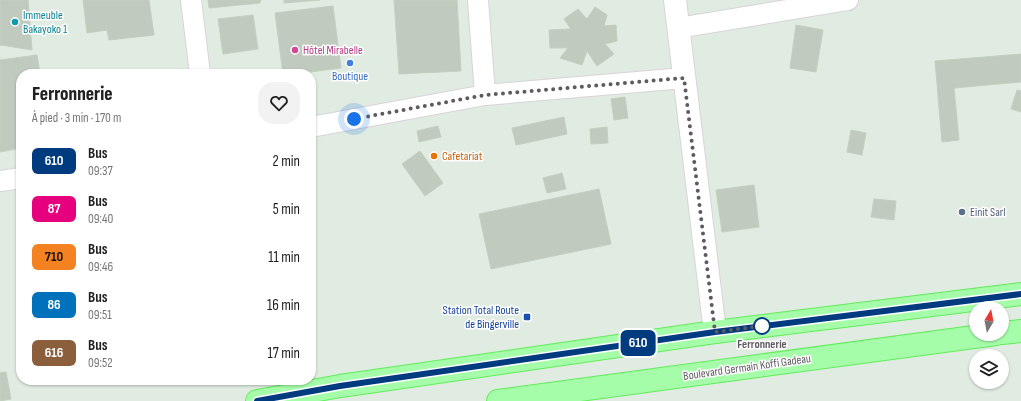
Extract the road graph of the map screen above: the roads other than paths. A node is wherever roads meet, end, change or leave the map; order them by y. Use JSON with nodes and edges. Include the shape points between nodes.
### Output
{"nodes":[{"id":1,"x":191,"y":0,"type":"edge"},
{"id":2,"x":478,"y":0,"type":"edge"},
{"id":3,"x":675,"y":0,"type":"edge"},
{"id":4,"x":848,"y":0,"type":"edge"},
{"id":5,"x":678,"y":28,"type":"junction"},
{"id":6,"x":199,"y":69,"type":"edge"},
{"id":7,"x":684,"y":78,"type":"junction"},
{"id":8,"x":485,"y":95,"type":"junction"},
{"id":9,"x":316,"y":126,"type":"edge"},
{"id":10,"x":16,"y":179,"type":"edge"},
{"id":11,"x":0,"y":181,"type":"edge"},
{"id":12,"x":1021,"y":294,"type":"edge"},
{"id":13,"x":1021,"y":331,"type":"edge"},
{"id":14,"x":715,"y":332,"type":"junction"},
{"id":15,"x":1009,"y":332,"type":"edge"},
{"id":16,"x":969,"y":338,"type":"edge"},
{"id":17,"x":257,"y":401,"type":"edge"},
{"id":18,"x":498,"y":401,"type":"edge"}],
"edges":[{"from":1,"to":6,"type":"street"},
{"from":2,"to":8,"type":"street"},
{"from":3,"to":5,"type":"street"},
{"from":4,"to":5,"type":"street"},
{"from":5,"to":7,"type":"street"},
{"from":7,"to":8,"type":"street"},
{"from":7,"to":14,"type":"street"},
{"from":8,"to":9,"type":"street"},
{"from":10,"to":11,"type":"street"},
{"from":12,"to":14,"type":"main road"},
{"from":13,"to":15,"type":"main road"},
{"from":14,"to":17,"type":"main road","via":[[348,385]]},
{"from":16,"to":18,"type":"main road","name":"Boulevard Germain Koffi Gadeau"}]}
